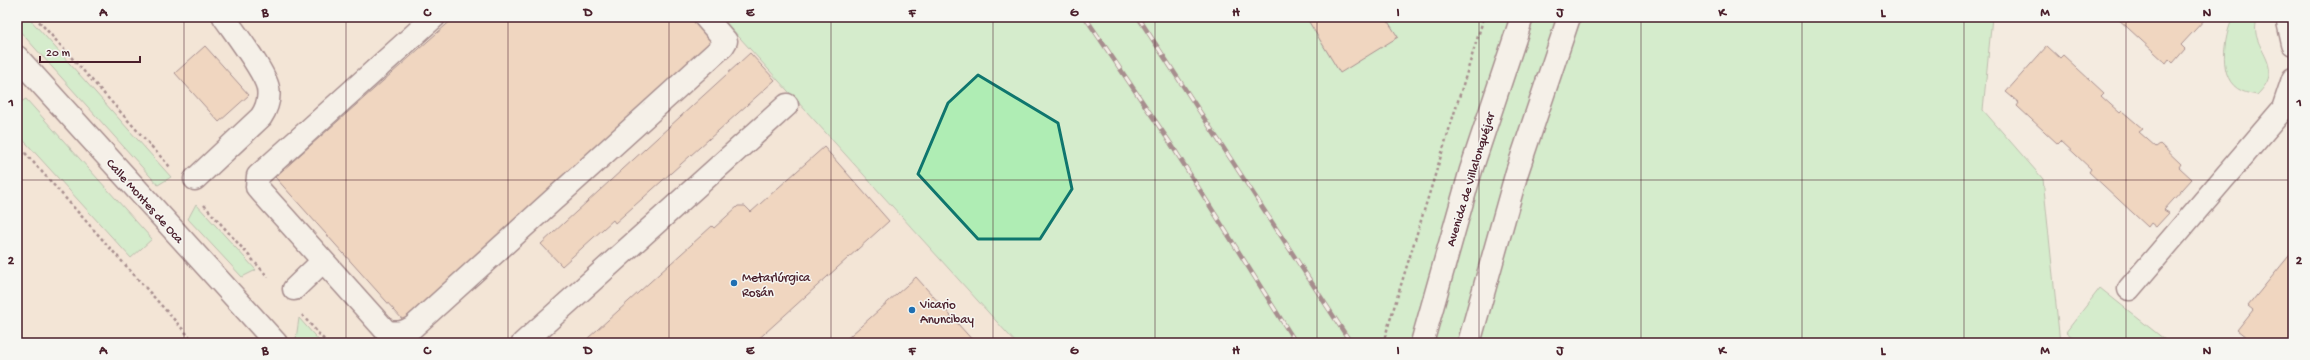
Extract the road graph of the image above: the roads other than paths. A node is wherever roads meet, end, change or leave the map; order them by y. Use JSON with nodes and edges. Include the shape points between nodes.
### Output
{"nodes":[{"id":1,"x":224,"y":17,"type":"edge"},
{"id":2,"x":434,"y":17,"type":"edge"},
{"id":3,"x":705,"y":17,"type":"edge"},
{"id":4,"x":1522,"y":17,"type":"edge"},
{"id":5,"x":1569,"y":17,"type":"edge"},
{"id":6,"x":2287,"y":17,"type":"edge"},
{"id":7,"x":2293,"y":44,"type":"edge"},
{"id":8,"x":17,"y":57,"type":"edge"},
{"id":9,"x":2293,"y":79,"type":"edge"},
{"id":10,"x":787,"y":105,"type":"dead end"},
{"id":11,"x":196,"y":179,"type":"dead end"},
{"id":12,"x":323,"y":261,"type":"junction"},
{"id":13,"x":294,"y":289,"type":"dead end"},
{"id":14,"x":2129,"y":289,"type":"dead end"},
{"id":15,"x":276,"y":343,"type":"edge"},
{"id":16,"x":523,"y":343,"type":"edge"},
{"id":17,"x":1422,"y":343,"type":"edge"},
{"id":18,"x":1469,"y":343,"type":"edge"}],
"edges":[{"from":1,"to":11,"type":"street","via":[[266,82],[269,97],[261,118]]},
{"from":2,"to":12,"type":"street","via":[[258,176],[257,187]]},
{"from":3,"to":12,"type":"street","via":[[726,41],[723,46],[413,327],[402,333],[386,331]]},
{"from":4,"to":17,"type":"street","name":"Avenida de Villalonquéjar","via":[[1471,170]]},
{"from":5,"to":18,"type":"street","via":[[1517,172]]},
{"from":6,"to":7,"type":"street"},
{"from":8,"to":15,"type":"street","name":"Calle Montes de Oca"},
{"from":9,"to":14,"type":"street","via":[[2283,109]]},
{"from":10,"to":16,"type":"street"},
{"from":12,"to":13,"type":"street"}]}
